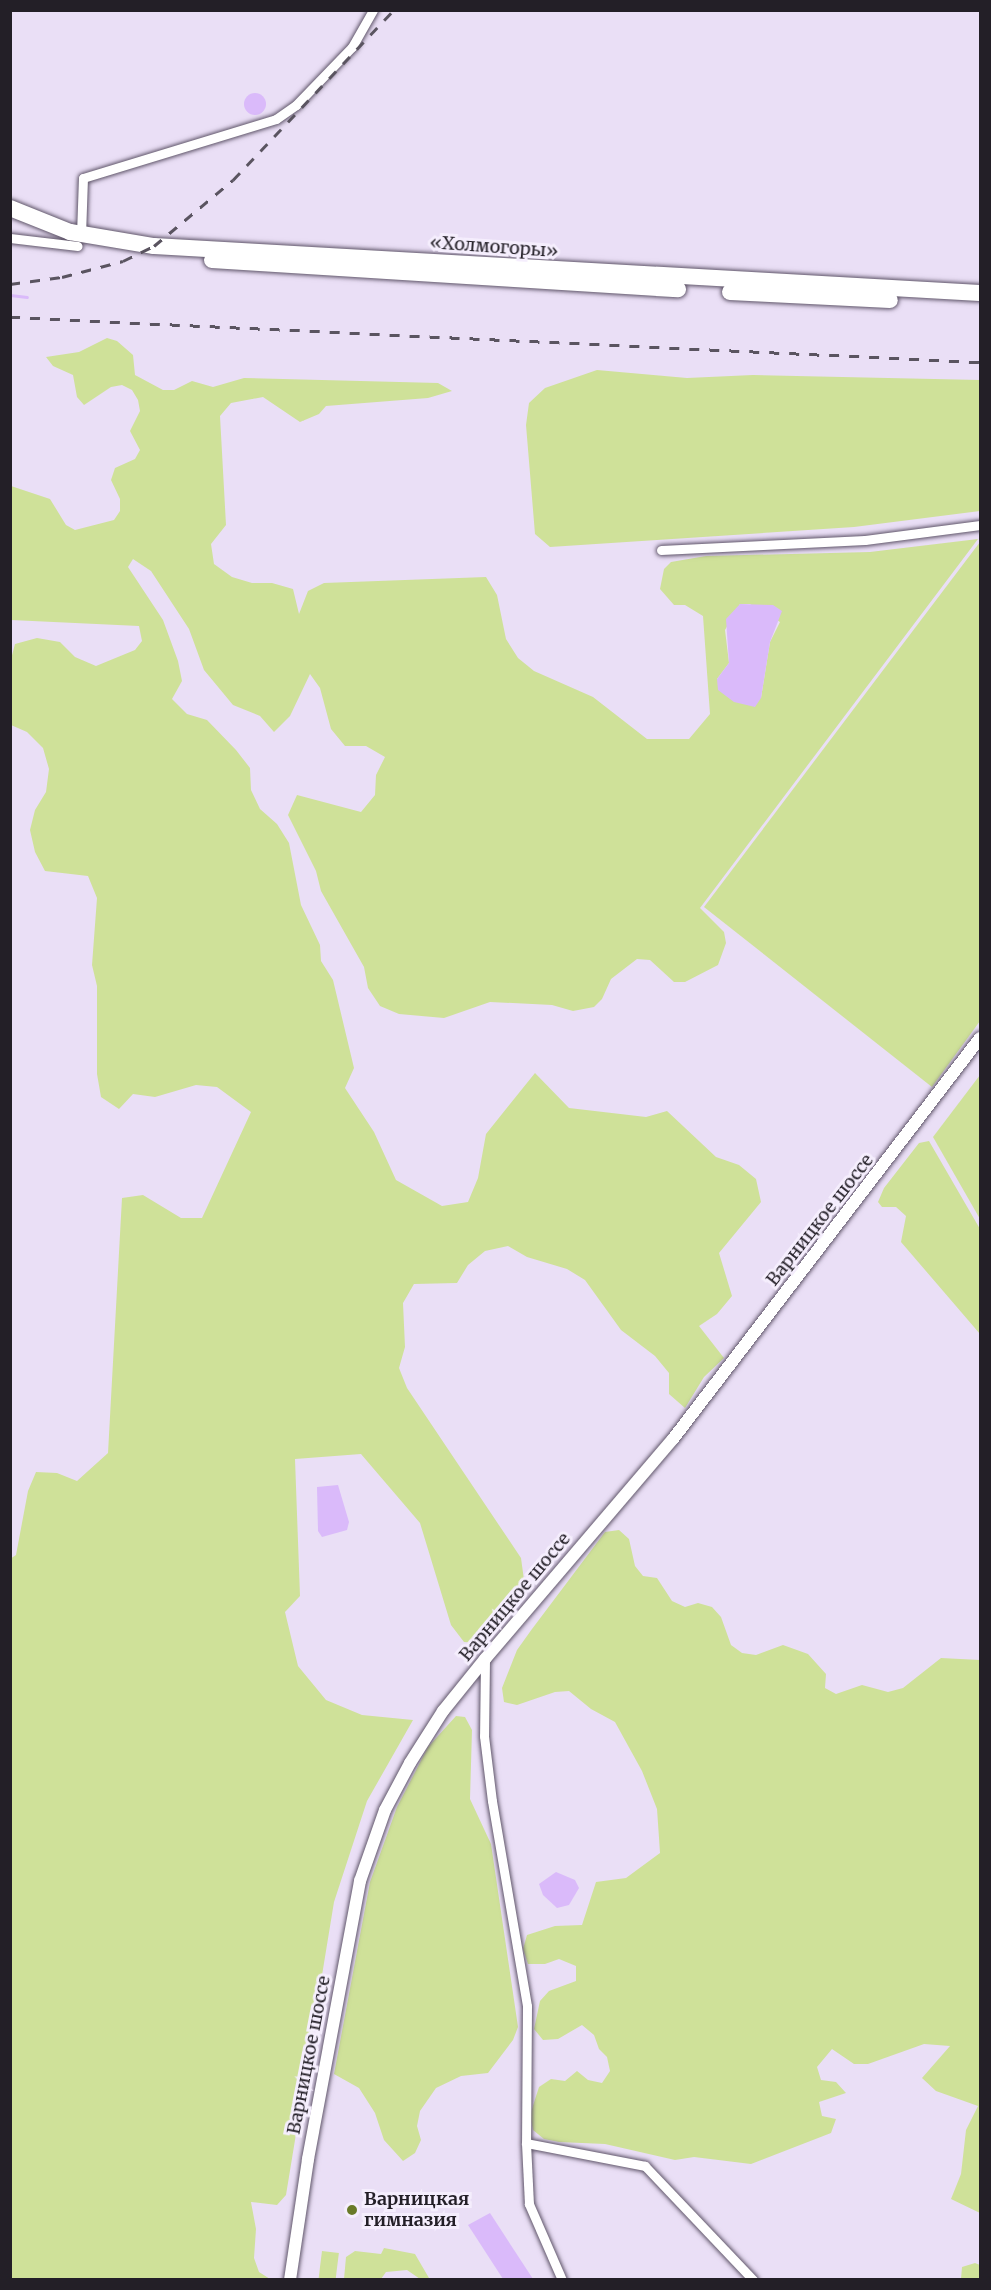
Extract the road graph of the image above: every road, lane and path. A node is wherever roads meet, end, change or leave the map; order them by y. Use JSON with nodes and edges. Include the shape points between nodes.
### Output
{"nodes":[{"id":1,"x":373,"y":10,"type":"edge"},
{"id":2,"x":10,"y":208,"type":"edge"},
{"id":3,"x":10,"y":220,"type":"edge"},
{"id":4,"x":10,"y":238,"type":"edge"},
{"id":5,"x":79,"y":240,"type":"junction"},
{"id":6,"x":981,"y":293,"type":"edge"},
{"id":7,"x":981,"y":305,"type":"edge"},
{"id":8,"x":981,"y":525,"type":"edge"},
{"id":9,"x":661,"y":550,"type":"dead end"},
{"id":10,"x":981,"y":1038,"type":"edge"},
{"id":11,"x":485,"y":1659,"type":"junction"},
{"id":12,"x":526,"y":2143,"type":"junction"},
{"id":13,"x":290,"y":2280,"type":"edge"},
{"id":14,"x":562,"y":2280,"type":"edge"},
{"id":15,"x":753,"y":2280,"type":"edge"}],
"edges":[{"from":1,"to":5,"type":"street","via":[[352,47],[296,105],[276,119],[83,178]]},
{"from":2,"to":5,"type":"highway","name":"«Холмогоры»"},
{"from":3,"to":5,"type":"highway","name":"«Холмогоры»","via":[[38,234]]},
{"from":4,"to":5,"type":"street"},
{"from":5,"to":6,"type":"highway","name":"«Холмогоры»"},
{"from":5,"to":7,"type":"highway","name":"«Холмогоры»","via":[[117,253],[260,264]]},
{"from":8,"to":9,"type":"street","via":[[865,540],[833,538]]},
{"from":10,"to":11,"type":"street","name":"Варницкое шоссе","via":[[673,1439]]},
{"from":11,"to":12,"type":"street","via":[[486,1747],[527,2006]]},
{"from":11,"to":13,"type":"street","name":"Варницкое шоссе","via":[[443,1711],[410,1762],[385,1810],[360,1881],[308,2159]]},
{"from":12,"to":14,"type":"street","via":[[529,2204]]},
{"from":12,"to":15,"type":"street","via":[[623,2158],[645,2166]]}]}
